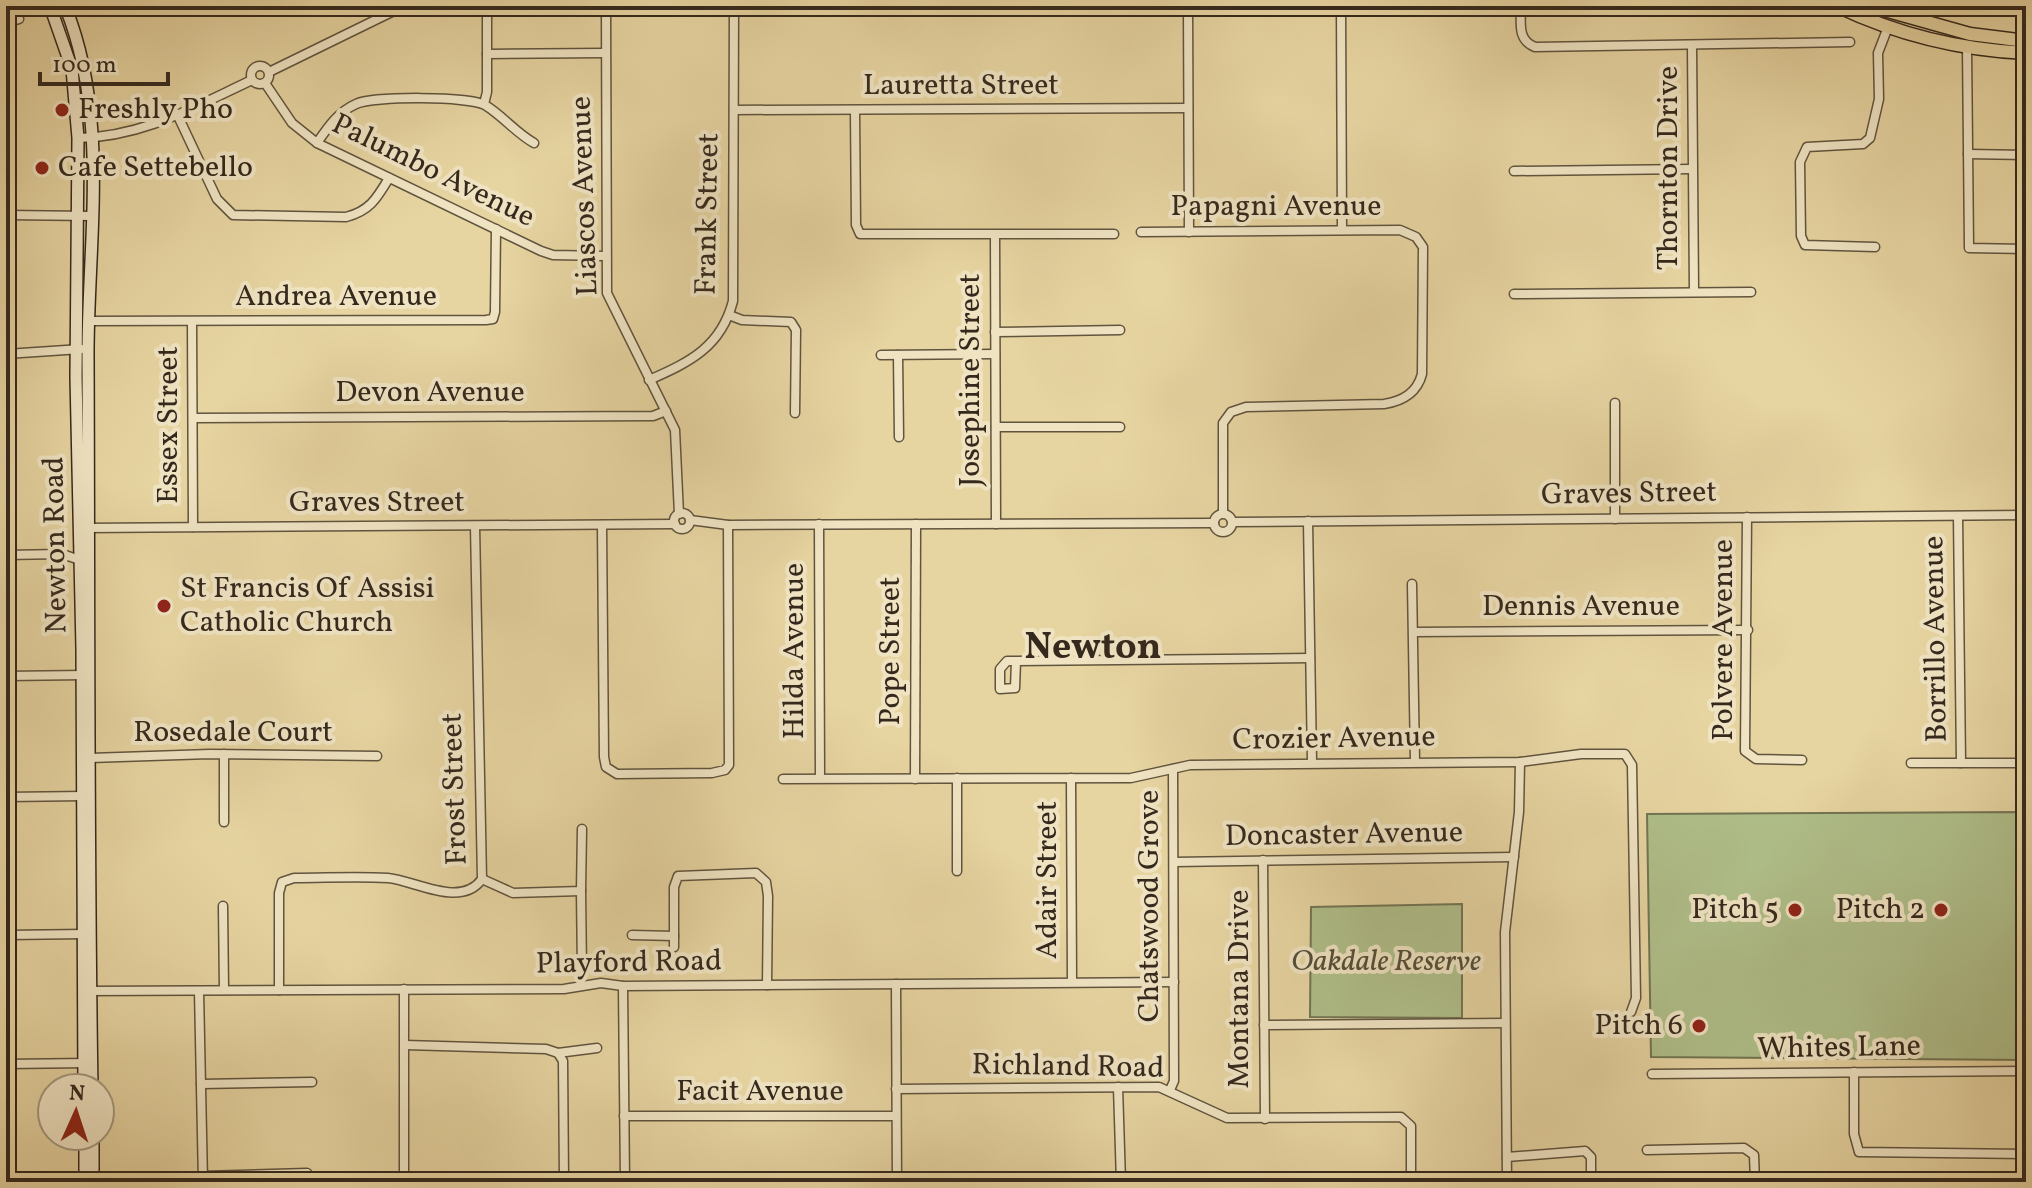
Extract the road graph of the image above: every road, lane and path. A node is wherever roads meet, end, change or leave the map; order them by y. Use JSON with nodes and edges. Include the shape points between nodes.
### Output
{"nodes":[{"id":1,"x":50,"y":6,"type":"edge"},
{"id":2,"x":65,"y":6,"type":"edge"},
{"id":3,"x":404,"y":6,"type":"edge"},
{"id":4,"x":487,"y":6,"type":"edge"},
{"id":5,"x":606,"y":6,"type":"edge"},
{"id":6,"x":734,"y":6,"type":"edge"},
{"id":7,"x":1188,"y":6,"type":"edge"},
{"id":8,"x":1341,"y":6,"type":"edge"},
{"id":9,"x":1521,"y":6,"type":"edge"},
{"id":10,"x":1837,"y":6,"type":"edge"},
{"id":11,"x":1870,"y":6,"type":"edge"},
{"id":12,"x":19,"y":19,"type":"dead end"},
{"id":13,"x":6,"y":23,"type":"edge"},
{"id":14,"x":1888,"y":27,"type":"junction"},
{"id":15,"x":2026,"y":41,"type":"edge"},
{"id":16,"x":1850,"y":42,"type":"dead end"},
{"id":17,"x":1692,"y":45,"type":"junction"},
{"id":18,"x":1967,"y":47,"type":"junction"},
{"id":19,"x":605,"y":53,"type":"junction"},
{"id":20,"x":2026,"y":53,"type":"edge"},
{"id":21,"x":487,"y":54,"type":"junction"},
{"id":22,"x":269,"y":72,"type":"junction"},
{"id":23,"x":252,"y":80,"type":"junction"},
{"id":24,"x":265,"y":83,"type":"junction"},
{"id":25,"x":484,"y":104,"type":"junction"},
{"id":26,"x":1188,"y":108,"type":"junction"},
{"id":27,"x":734,"y":110,"type":"junction"},
{"id":28,"x":855,"y":111,"type":"junction"},
{"id":29,"x":177,"y":114,"type":"junction"},
{"id":30,"x":78,"y":138,"type":"junction"},
{"id":31,"x":92,"y":138,"type":"junction"},
{"id":32,"x":317,"y":143,"type":"junction"},
{"id":33,"x":534,"y":143,"type":"dead end"},
{"id":34,"x":1968,"y":154,"type":"junction"},
{"id":35,"x":2026,"y":155,"type":"edge"},
{"id":36,"x":1692,"y":169,"type":"junction"},
{"id":37,"x":1514,"y":171,"type":"dead end"},
{"id":38,"x":389,"y":178,"type":"junction"},
{"id":39,"x":6,"y":215,"type":"edge"},
{"id":40,"x":77,"y":216,"type":"junction"},
{"id":41,"x":92,"y":216,"type":"junction"},
{"id":42,"x":496,"y":229,"type":"junction"},
{"id":43,"x":1342,"y":230,"type":"junction"},
{"id":44,"x":1141,"y":232,"type":"dead end"},
{"id":45,"x":1189,"y":232,"type":"junction"},
{"id":46,"x":1114,"y":234,"type":"dead end"},
{"id":47,"x":995,"y":235,"type":"junction"},
{"id":48,"x":1875,"y":247,"type":"dead end"},
{"id":49,"x":2026,"y":249,"type":"edge"},
{"id":50,"x":605,"y":256,"type":"junction"},
{"id":51,"x":1694,"y":291,"type":"junction"},
{"id":52,"x":1751,"y":292,"type":"dead end"},
{"id":53,"x":1514,"y":294,"type":"dead end"},
{"id":54,"x":729,"y":315,"type":"junction"},
{"id":55,"x":89,"y":321,"type":"junction"},
{"id":56,"x":192,"y":322,"type":"junction"},
{"id":57,"x":1120,"y":330,"type":"dead end"},
{"id":58,"x":995,"y":332,"type":"junction"},
{"id":59,"x":82,"y":349,"type":"junction"},
{"id":60,"x":6,"y":354,"type":"edge"},
{"id":61,"x":995,"y":354,"type":"junction"},
{"id":62,"x":881,"y":355,"type":"dead end"},
{"id":63,"x":898,"y":355,"type":"junction"},
{"id":64,"x":649,"y":380,"type":"junction"},
{"id":65,"x":1615,"y":403,"type":"dead end"},
{"id":66,"x":666,"y":411,"type":"junction"},
{"id":67,"x":795,"y":413,"type":"dead end"},
{"id":68,"x":193,"y":418,"type":"junction"},
{"id":69,"x":996,"y":427,"type":"junction"},
{"id":70,"x":1120,"y":427,"type":"dead end"},
{"id":71,"x":899,"y":437,"type":"dead end"},
{"id":72,"x":1223,"y":513,"type":"junction"},
{"id":73,"x":679,"y":514,"type":"junction"},
{"id":74,"x":2026,"y":515,"type":"edge"},
{"id":75,"x":1958,"y":516,"type":"junction"},
{"id":76,"x":1747,"y":517,"type":"junction"},
{"id":77,"x":1615,"y":519,"type":"junction"},
{"id":78,"x":690,"y":520,"type":"junction"},
{"id":79,"x":1308,"y":521,"type":"junction"},
{"id":80,"x":1232,"y":522,"type":"junction"},
{"id":81,"x":1214,"y":523,"type":"junction"},
{"id":82,"x":675,"y":524,"type":"junction"},
{"id":83,"x":819,"y":524,"type":"junction"},
{"id":84,"x":916,"y":524,"type":"junction"},
{"id":85,"x":996,"y":524,"type":"junction"},
{"id":86,"x":728,"y":525,"type":"junction"},
{"id":87,"x":475,"y":526,"type":"junction"},
{"id":88,"x":602,"y":526,"type":"junction"},
{"id":89,"x":193,"y":527,"type":"junction"},
{"id":90,"x":84,"y":528,"type":"junction"},
{"id":91,"x":6,"y":555,"type":"edge"},
{"id":92,"x":80,"y":560,"type":"junction"},
{"id":93,"x":1412,"y":584,"type":"dead end"},
{"id":94,"x":1748,"y":630,"type":"junction"},
{"id":95,"x":1414,"y":632,"type":"junction"},
{"id":96,"x":1310,"y":658,"type":"junction"},
{"id":97,"x":1016,"y":661,"type":"dead end"},
{"id":98,"x":86,"y":675,"type":"junction"},
{"id":99,"x":6,"y":676,"type":"edge"},
{"id":100,"x":224,"y":754,"type":"junction"},
{"id":101,"x":377,"y":756,"type":"dead end"},
{"id":102,"x":90,"y":758,"type":"junction"},
{"id":103,"x":1802,"y":760,"type":"dead end"},
{"id":104,"x":1312,"y":762,"type":"junction"},
{"id":105,"x":1415,"y":762,"type":"junction"},
{"id":106,"x":1520,"y":762,"type":"junction"},
{"id":107,"x":1911,"y":763,"type":"dead end"},
{"id":108,"x":1961,"y":763,"type":"junction"},
{"id":109,"x":2026,"y":763,"type":"edge"},
{"id":110,"x":1173,"y":769,"type":"junction"},
{"id":111,"x":820,"y":778,"type":"junction"},
{"id":112,"x":957,"y":778,"type":"junction"},
{"id":113,"x":1071,"y":778,"type":"junction"},
{"id":114,"x":783,"y":779,"type":"dead end"},
{"id":115,"x":915,"y":779,"type":"junction"},
{"id":116,"x":86,"y":796,"type":"junction"},
{"id":117,"x":6,"y":797,"type":"edge"},
{"id":118,"x":224,"y":822,"type":"dead end"},
{"id":119,"x":582,"y":829,"type":"dead end"},
{"id":120,"x":1514,"y":857,"type":"junction"},
{"id":121,"x":1263,"y":860,"type":"junction"},
{"id":122,"x":1174,"y":862,"type":"junction"},
{"id":123,"x":957,"y":871,"type":"dead end"},
{"id":124,"x":482,"y":879,"type":"junction"},
{"id":125,"x":581,"y":891,"type":"junction"},
{"id":126,"x":223,"y":906,"type":"dead end"},
{"id":127,"x":87,"y":934,"type":"junction"},
{"id":128,"x":6,"y":935,"type":"edge"},
{"id":129,"x":632,"y":935,"type":"dead end"},
{"id":130,"x":674,"y":936,"type":"junction"},
{"id":131,"x":674,"y":947,"type":"dead end"},
{"id":132,"x":582,"y":972,"type":"dead end"},
{"id":133,"x":1072,"y":982,"type":"junction"},
{"id":134,"x":1174,"y":982,"type":"junction"},
{"id":135,"x":896,"y":984,"type":"junction"},
{"id":136,"x":767,"y":985,"type":"junction"},
{"id":137,"x":623,"y":986,"type":"junction"},
{"id":138,"x":404,"y":989,"type":"junction"},
{"id":139,"x":224,"y":990,"type":"junction"},
{"id":140,"x":279,"y":990,"type":"junction"},
{"id":141,"x":87,"y":991,"type":"junction"},
{"id":142,"x":199,"y":991,"type":"junction"},
{"id":143,"x":1631,"y":1012,"type":"dead end"},
{"id":144,"x":1505,"y":1023,"type":"junction"},
{"id":145,"x":1264,"y":1025,"type":"junction"},
{"id":146,"x":405,"y":1045,"type":"junction"},
{"id":147,"x":597,"y":1048,"type":"dead end"},
{"id":148,"x":558,"y":1053,"type":"junction"},
{"id":149,"x":87,"y":1063,"type":"junction"},
{"id":150,"x":6,"y":1064,"type":"edge"},
{"id":151,"x":2026,"y":1071,"type":"edge"},
{"id":152,"x":86,"y":1072,"type":"edge"},
{"id":153,"x":89,"y":1072,"type":"edge"},
{"id":154,"x":1854,"y":1072,"type":"junction"},
{"id":155,"x":1652,"y":1074,"type":"dead end"},
{"id":156,"x":312,"y":1082,"type":"dead end"},
{"id":157,"x":201,"y":1084,"type":"junction"},
{"id":158,"x":1118,"y":1087,"type":"junction"},
{"id":159,"x":896,"y":1089,"type":"junction"},
{"id":160,"x":1170,"y":1090,"type":"junction"},
{"id":161,"x":624,"y":1116,"type":"junction"},
{"id":162,"x":896,"y":1116,"type":"junction"},
{"id":163,"x":1265,"y":1119,"type":"junction"},
{"id":164,"x":1647,"y":1150,"type":"dead end"},
{"id":165,"x":85,"y":1152,"type":"edge"},
{"id":166,"x":93,"y":1152,"type":"edge"},
{"id":167,"x":2026,"y":1154,"type":"edge"},
{"id":168,"x":1507,"y":1157,"type":"junction"},
{"id":169,"x":307,"y":1173,"type":"dead end"},
{"id":170,"x":203,"y":1179,"type":"edge"},
{"id":171,"x":85,"y":1182,"type":"edge"},
{"id":172,"x":93,"y":1182,"type":"edge"},
{"id":173,"x":404,"y":1182,"type":"edge"},
{"id":174,"x":564,"y":1182,"type":"edge"},
{"id":175,"x":625,"y":1182,"type":"edge"},
{"id":176,"x":897,"y":1182,"type":"edge"},
{"id":177,"x":1121,"y":1182,"type":"edge"},
{"id":178,"x":1411,"y":1182,"type":"edge"},
{"id":179,"x":1507,"y":1182,"type":"edge"},
{"id":180,"x":1591,"y":1182,"type":"edge"},
{"id":181,"x":1755,"y":1182,"type":"edge"}],
"edges":[{"from":1,"to":30,"type":"main road","name":"Newton Road","via":[[72,69]]},
{"from":2,"to":31,"type":"main road","name":"Newton Road","via":[[83,56]]},
{"from":3,"to":22,"type":"street"},
{"from":4,"to":21,"type":"street"},
{"from":5,"to":19,"type":"street","name":"Liascos Avenue"},
{"from":6,"to":27,"type":"street","name":"Frank Street"},
{"from":7,"to":26,"type":"street"},
{"from":8,"to":43,"type":"street"},
{"from":9,"to":17,"type":"street","via":[[1521,35],[1535,47]]},
{"from":10,"to":14,"type":"main road"},
{"from":11,"to":15,"type":"main road","via":[[1958,31]]},
{"from":12,"to":13,"type":"street"},
{"from":14,"to":18,"type":"main road"},
{"from":14,"to":48,"type":"street","via":[[1878,53],[1879,99],[1870,138],[1863,144],[1807,147],[1800,162],[1805,245]]},
{"from":16,"to":17,"type":"street"},
{"from":17,"to":36,"type":"street","name":"Thornton Drive"},
{"from":18,"to":20,"type":"main road"},
{"from":18,"to":34,"type":"street"},
{"from":19,"to":21,"type":"street"},
{"from":19,"to":50,"type":"street","name":"Liascos Avenue"},
{"from":21,"to":25,"type":"street"},
{"from":22,"to":23,"type":"street","via":[[257,67]]},
{"from":22,"to":24,"type":"street"},
{"from":23,"to":24,"type":"street"},
{"from":23,"to":29,"type":"street"},
{"from":24,"to":32,"type":"street","name":"Palumbo Avenue","via":[[292,123]]},
{"from":25,"to":32,"type":"street","via":[[360,102],[336,117]]},
{"from":25,"to":33,"type":"street"},
{"from":26,"to":28,"type":"street","name":"Lauretta Street"},
{"from":26,"to":45,"type":"street"},
{"from":27,"to":28,"type":"street","name":"Lauretta Street"},
{"from":27,"to":54,"type":"street","name":"Frank Street"},
{"from":28,"to":47,"type":"street","via":[[860,234]]},
{"from":29,"to":31,"type":"street","via":[[132,133]]},
{"from":29,"to":38,"type":"street","via":[[217,199],[233,215],[346,217],[370,207]]},
{"from":30,"to":31,"type":"street"},
{"from":30,"to":40,"type":"main road","name":"Newton Road"},
{"from":31,"to":41,"type":"main road","name":"Newton Road"},
{"from":32,"to":38,"type":"street","name":"Palumbo Avenue"},
{"from":34,"to":35,"type":"street"},
{"from":34,"to":49,"type":"street","via":[[1969,248]]},
{"from":36,"to":37,"type":"street"},
{"from":36,"to":51,"type":"street","name":"Thornton Drive"},
{"from":38,"to":42,"type":"street","name":"Palumbo Avenue"},
{"from":39,"to":40,"type":"street"},
{"from":40,"to":41,"type":"street"},
{"from":40,"to":59,"type":"main road","name":"Newton Road"},
{"from":41,"to":55,"type":"main road","name":"Newton Road"},
{"from":42,"to":50,"type":"street","name":"Palumbo Avenue","via":[[553,255]]},
{"from":42,"to":56,"type":"street","name":"Andrea Avenue","via":[[493,319]]},
{"from":43,"to":45,"type":"street","name":"Papagni Avenue"},
{"from":43,"to":72,"type":"street","name":"Papagni Avenue","via":[[1411,233],[1423,247],[1422,374],[1414,390],[1384,404],[1246,407],[1231,412],[1223,423]]},
{"from":44,"to":45,"type":"street","name":"Papagni Avenue"},
{"from":46,"to":47,"type":"street"},
{"from":47,"to":58,"type":"street","name":"Josephine Street"},
{"from":50,"to":64,"type":"street","name":"Liascos Avenue","via":[[610,303]]},
{"from":51,"to":52,"type":"street"},
{"from":51,"to":53,"type":"street"},
{"from":54,"to":64,"type":"street","name":"Frank Street","via":[[700,355]]},
{"from":54,"to":67,"type":"street","via":[[791,322],[796,330]]},
{"from":55,"to":56,"type":"street","name":"Andrea Avenue"},
{"from":55,"to":59,"type":"main road","name":"Newton Road"},
{"from":56,"to":68,"type":"street","name":"Essex Street"},
{"from":57,"to":58,"type":"street"},
{"from":58,"to":61,"type":"street","name":"Josephine Street"},
{"from":59,"to":60,"type":"street"},
{"from":59,"to":90,"type":"main road","name":"Newton Road"},
{"from":61,"to":63,"type":"street"},
{"from":61,"to":69,"type":"street","name":"Josephine Street"},
{"from":62,"to":63,"type":"street"},
{"from":63,"to":71,"type":"street"},
{"from":64,"to":66,"type":"street","name":"Liascos Avenue"},
{"from":65,"to":77,"type":"street"},
{"from":66,"to":68,"type":"street","name":"Devon Avenue","via":[[653,416]]},
{"from":66,"to":73,"type":"street","name":"Liascos Avenue","via":[[677,437]]},
{"from":68,"to":89,"type":"street","name":"Essex Street"},
{"from":69,"to":70,"type":"street"},
{"from":69,"to":85,"type":"street","name":"Josephine Street"},
{"from":72,"to":80,"type":"street"},
{"from":72,"to":81,"type":"street"},
{"from":73,"to":78,"type":"street"},
{"from":73,"to":82,"type":"street"},
{"from":74,"to":75,"type":"street","name":"Graves Street"},
{"from":75,"to":76,"type":"street","name":"Graves Street"},
{"from":75,"to":108,"type":"street","name":"Borrillo Avenue"},
{"from":76,"to":77,"type":"street","name":"Graves Street"},
{"from":76,"to":94,"type":"street","name":"Polvere Avenue"},
{"from":77,"to":79,"type":"street","name":"Graves Street"},
{"from":78,"to":82,"type":"street","name":"Graves Street","via":[[685,528]]},
{"from":78,"to":86,"type":"street"},
{"from":79,"to":80,"type":"street","name":"Graves Street"},
{"from":79,"to":96,"type":"street"},
{"from":80,"to":81,"type":"street","via":[[1224,532]]},
{"from":81,"to":85,"type":"street"},
{"from":82,"to":88,"type":"street","name":"Graves Street"},
{"from":83,"to":84,"type":"street"},
{"from":83,"to":86,"type":"street"},
{"from":83,"to":111,"type":"street","name":"Hilda Avenue"},
{"from":84,"to":85,"type":"street"},
{"from":84,"to":115,"type":"street","name":"Pope Street"},
{"from":86,"to":88,"type":"street","via":[[729,765],[712,773],[617,774],[606,767],[604,757]]},
{"from":87,"to":88,"type":"street","name":"Graves Street"},
{"from":87,"to":89,"type":"street","name":"Graves Street"},
{"from":87,"to":124,"type":"street","name":"Frost Street"},
{"from":89,"to":90,"type":"street","name":"Graves Street"},
{"from":90,"to":92,"type":"main road","name":"Newton Road"},
{"from":90,"to":98,"type":"main road","name":"Newton Road"},
{"from":91,"to":92,"type":"street","via":[[62,554]]},
{"from":92,"to":98,"type":"main road","name":"Newton Road"},
{"from":93,"to":95,"type":"street"},
{"from":94,"to":95,"type":"street","name":"Dennis Avenue"},
{"from":94,"to":103,"type":"street","name":"Polvere Avenue","via":[[1745,751],[1756,759]]},
{"from":95,"to":105,"type":"street"},
{"from":96,"to":97,"type":"street"},
{"from":96,"to":104,"type":"street"},
{"from":98,"to":99,"type":"street"},
{"from":98,"to":102,"type":"main road","name":"Newton Road"},
{"from":98,"to":116,"type":"main road","name":"Newton Road"},
{"from":100,"to":101,"type":"street","name":"Rosedale Court"},
{"from":100,"to":102,"type":"street","name":"Rosedale Court"},
{"from":100,"to":118,"type":"street"},
{"from":102,"to":116,"type":"main road","name":"Newton Road"},
{"from":104,"to":105,"type":"street","name":"Crozier Avenue"},
{"from":104,"to":110,"type":"street","name":"Crozier Avenue"},
{"from":105,"to":106,"type":"street","name":"Crozier Avenue"},
{"from":106,"to":120,"type":"street"},
{"from":106,"to":143,"type":"street","name":"Crozier Avenue","via":[[1581,754],[1630,758],[1636,998]]},
{"from":107,"to":108,"type":"street"},
{"from":108,"to":109,"type":"street"},
{"from":110,"to":113,"type":"street","name":"Crozier Avenue","via":[[1131,778]]},
{"from":110,"to":122,"type":"street","name":"Chatswood Grove"},
{"from":111,"to":114,"type":"street","name":"Crozier Avenue"},
{"from":111,"to":115,"type":"street","name":"Crozier Avenue"},
{"from":112,"to":113,"type":"street","name":"Crozier Avenue"},
{"from":112,"to":115,"type":"street","name":"Crozier Avenue"},
{"from":112,"to":123,"type":"street"},
{"from":113,"to":133,"type":"street","name":"Adair Street"},
{"from":116,"to":117,"type":"street"},
{"from":116,"to":127,"type":"main road","name":"Newton Road"},
{"from":119,"to":125,"type":"street"},
{"from":120,"to":121,"type":"street","name":"Doncaster Avenue"},
{"from":120,"to":144,"type":"street","via":[[1505,932]]},
{"from":121,"to":122,"type":"street","name":"Doncaster Avenue"},
{"from":121,"to":145,"type":"street","name":"Montana Drive"},
{"from":122,"to":134,"type":"street","name":"Chatswood Grove"},
{"from":124,"to":125,"type":"street","via":[[513,893]]},
{"from":124,"to":140,"type":"street","name":"Frost Street","via":[[467,889],[440,891],[391,878],[282,882]]},
{"from":125,"to":132,"type":"street"},
{"from":126,"to":139,"type":"street"},
{"from":127,"to":128,"type":"street"},
{"from":127,"to":141,"type":"main road","name":"Newton Road"},
{"from":129,"to":130,"type":"street"},
{"from":130,"to":131,"type":"street"},
{"from":130,"to":136,"type":"street","via":[[678,876],[756,873],[763,877],[768,896]]},
{"from":133,"to":134,"type":"street","name":"Playford Road"},
{"from":133,"to":135,"type":"street","name":"Playford Road"},
{"from":134,"to":160,"type":"street","name":"Chatswood Grove"},
{"from":135,"to":136,"type":"street","name":"Playford Road"},
{"from":135,"to":159,"type":"street"},
{"from":136,"to":137,"type":"street","name":"Playford Road"},
{"from":137,"to":138,"type":"street","name":"Playford Road"},
{"from":137,"to":161,"type":"street"},
{"from":138,"to":140,"type":"street","name":"Playford Road"},
{"from":138,"to":146,"type":"street"},
{"from":139,"to":140,"type":"street","name":"Playford Road"},
{"from":139,"to":142,"type":"street","name":"Playford Road"},
{"from":141,"to":142,"type":"street","name":"Playford Road"},
{"from":141,"to":149,"type":"main road","name":"Newton Road"},
{"from":142,"to":157,"type":"street"},
{"from":144,"to":145,"type":"street"},
{"from":144,"to":168,"type":"street"},
{"from":145,"to":163,"type":"street","name":"Montana Drive"},
{"from":146,"to":148,"type":"street"},
{"from":146,"to":173,"type":"street"},
{"from":147,"to":148,"type":"street"},
{"from":148,"to":174,"type":"street","via":[[563,1061]]},
{"from":149,"to":150,"type":"street"},
{"from":149,"to":152,"type":"main road","name":"Newton Road"},
{"from":149,"to":153,"type":"main road","name":"Newton Road"},
{"from":151,"to":154,"type":"street","name":"Whites Lane"},
{"from":154,"to":155,"type":"street","name":"Whites Lane"},
{"from":154,"to":167,"type":"street","via":[[1859,1152]]},
{"from":156,"to":157,"type":"street"},
{"from":157,"to":170,"type":"street"},
{"from":158,"to":159,"type":"street","name":"Richland Road"},
{"from":158,"to":160,"type":"street","name":"Richland Road"},
{"from":158,"to":177,"type":"street"},
{"from":159,"to":162,"type":"street"},
{"from":160,"to":163,"type":"street","name":"Richland Road","via":[[1219,1117]]},
{"from":161,"to":162,"type":"street","name":"Facit Avenue"},
{"from":161,"to":175,"type":"street"},
{"from":162,"to":176,"type":"street"},
{"from":163,"to":178,"type":"street","name":"Richland Road","via":[[1401,1117],[1411,1126]]},
{"from":164,"to":181,"type":"street","via":[[1744,1148],[1754,1155]]},
{"from":165,"to":171,"type":"main road"},
{"from":166,"to":172,"type":"main road"},
{"from":168,"to":179,"type":"street"},
{"from":168,"to":180,"type":"street","via":[[1585,1151],[1591,1157]]},
{"from":169,"to":170,"type":"street"}]}
